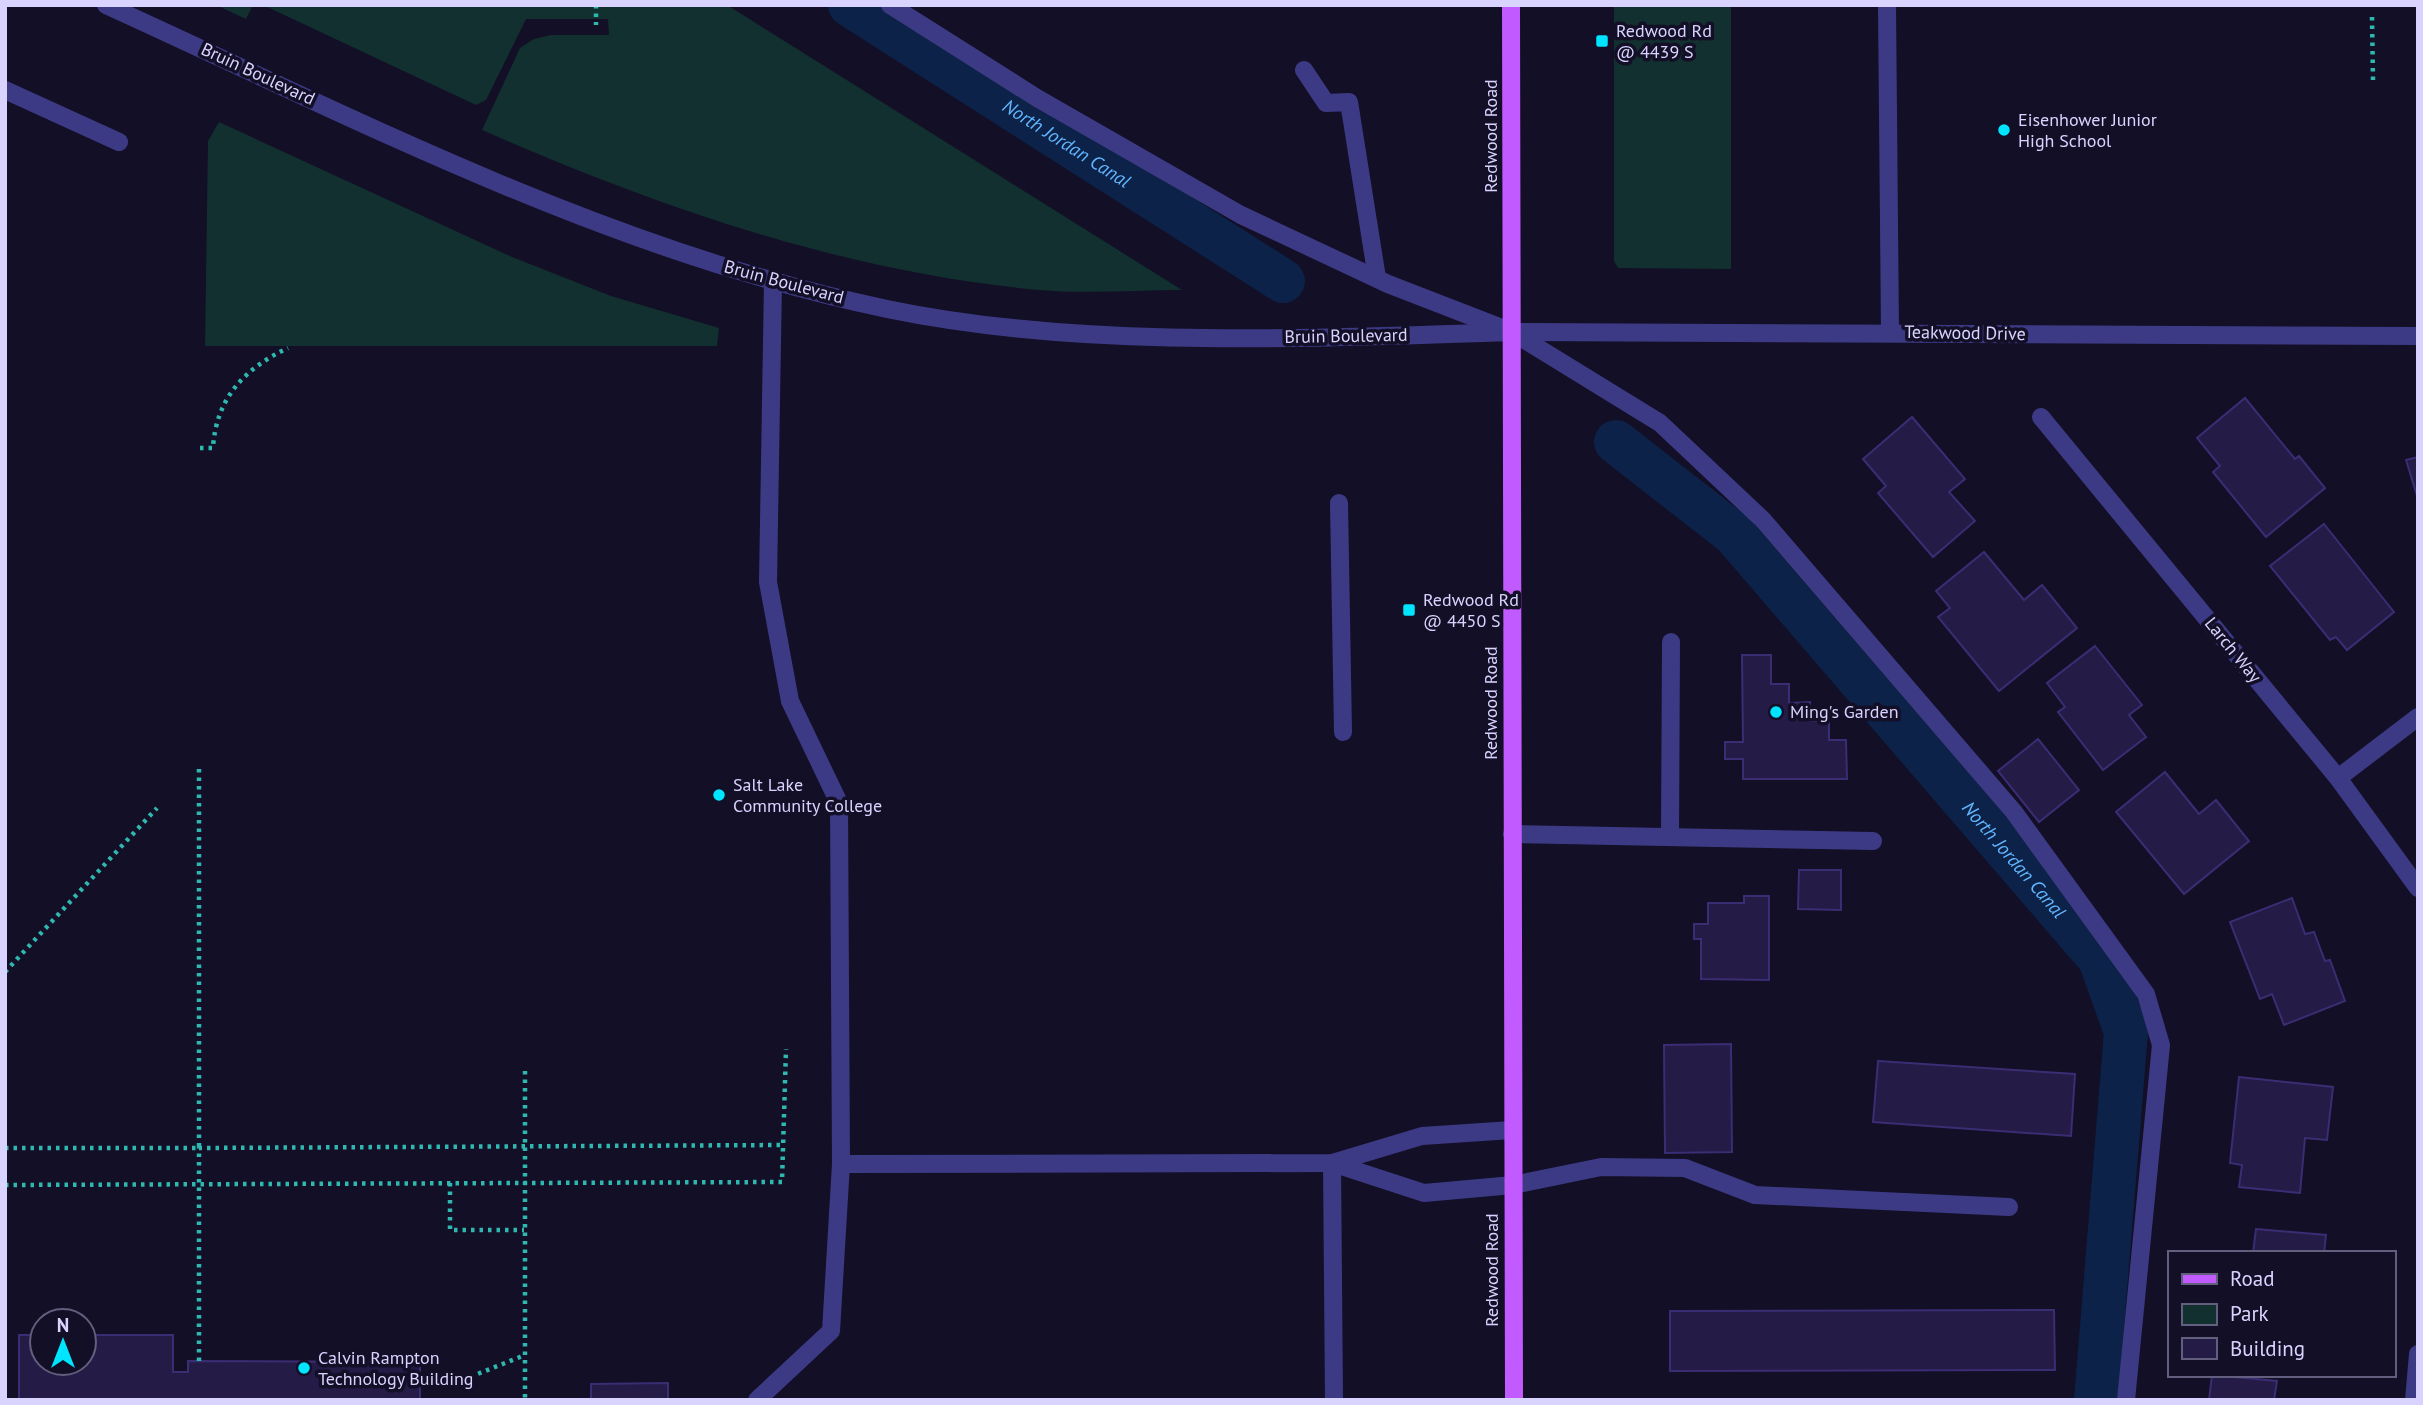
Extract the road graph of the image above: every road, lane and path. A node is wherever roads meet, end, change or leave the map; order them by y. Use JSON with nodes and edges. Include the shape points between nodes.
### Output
{"nodes":[{"id":1,"x":106,"y":5,"type":"edge"},
{"id":2,"x":596,"y":5,"type":"edge"},
{"id":3,"x":890,"y":5,"type":"edge"},
{"id":4,"x":1511,"y":5,"type":"edge"},
{"id":5,"x":1887,"y":5,"type":"edge"},
{"id":6,"x":2372,"y":17,"type":"dead end"},
{"id":7,"x":596,"y":25,"type":"dead end"},
{"id":8,"x":1304,"y":70,"type":"dead end"},
{"id":9,"x":2373,"y":80,"type":"dead end"},
{"id":10,"x":5,"y":90,"type":"edge"},
{"id":11,"x":119,"y":142,"type":"dead end"},
{"id":12,"x":1377,"y":278,"type":"junction"},
{"id":13,"x":773,"y":281,"type":"junction"},
{"id":14,"x":1512,"y":332,"type":"junction"},
{"id":15,"x":1890,"y":332,"type":"junction"},
{"id":16,"x":2418,"y":337,"type":"edge"},
{"id":17,"x":288,"y":348,"type":"dead end"},
{"id":18,"x":2041,"y":417,"type":"dead end"},
{"id":19,"x":200,"y":448,"type":"dead end"},
{"id":20,"x":1339,"y":503,"type":"dead end"},
{"id":21,"x":1671,"y":642,"type":"dead end"},
{"id":22,"x":2418,"y":717,"type":"edge"},
{"id":23,"x":1343,"y":732,"type":"dead end"},
{"id":24,"x":199,"y":767,"type":"dead end"},
{"id":25,"x":2338,"y":778,"type":"junction"},
{"id":26,"x":157,"y":808,"type":"dead end"},
{"id":27,"x":1512,"y":834,"type":"junction"},
{"id":28,"x":1670,"y":837,"type":"junction"},
{"id":29,"x":1873,"y":841,"type":"dead end"},
{"id":30,"x":2418,"y":888,"type":"edge"},
{"id":31,"x":5,"y":972,"type":"edge"},
{"id":32,"x":786,"y":1049,"type":"dead end"},
{"id":33,"x":525,"y":1071,"type":"dead end"},
{"id":34,"x":1512,"y":1130,"type":"junction"},
{"id":35,"x":785,"y":1145,"type":"junction"},
{"id":36,"x":525,"y":1146,"type":"junction"},
{"id":37,"x":5,"y":1148,"type":"edge"},
{"id":38,"x":199,"y":1148,"type":"junction"},
{"id":39,"x":1332,"y":1163,"type":"junction"},
{"id":40,"x":841,"y":1164,"type":"junction"},
{"id":41,"x":450,"y":1183,"type":"junction"},
{"id":42,"x":525,"y":1183,"type":"junction"},
{"id":43,"x":5,"y":1185,"type":"edge"},
{"id":44,"x":200,"y":1185,"type":"junction"},
{"id":45,"x":1513,"y":1185,"type":"junction"},
{"id":46,"x":2009,"y":1207,"type":"dead end"},
{"id":47,"x":525,"y":1230,"type":"junction"},
{"id":48,"x":2418,"y":1354,"type":"edge"},
{"id":49,"x":525,"y":1355,"type":"junction"},
{"id":50,"x":199,"y":1361,"type":"dead end"},
{"id":51,"x":420,"y":1381,"type":"dead end"},
{"id":52,"x":525,"y":1400,"type":"edge"},
{"id":53,"x":757,"y":1400,"type":"edge"},
{"id":54,"x":1334,"y":1400,"type":"edge"},
{"id":55,"x":1514,"y":1400,"type":"edge"},
{"id":56,"x":2126,"y":1400,"type":"edge"},
{"id":57,"x":2414,"y":1400,"type":"edge"}],
"edges":[{"from":1,"to":13,"type":"street","name":"Bruin Boulevard","via":[[498,184],[639,239]]},
{"from":2,"to":7,"type":"path"},
{"from":3,"to":12,"type":"street","via":[[1037,98],[1241,215]]},
{"from":4,"to":14,"type":"main road","name":"Redwood Road"},
{"from":5,"to":15,"type":"street"},
{"from":6,"to":9,"type":"path"},
{"from":8,"to":12,"type":"street","via":[[1326,103],[1349,102]]},
{"from":10,"to":11,"type":"street"},
{"from":12,"to":14,"type":"street"},
{"from":13,"to":14,"type":"street","name":"Bruin Boulevard","via":[[889,310],[1070,332],[1202,337]]},
{"from":13,"to":40,"type":"street","via":[[768,582],[790,701],[839,803]]},
{"from":14,"to":15,"type":"street","name":"Teakwood Drive"},
{"from":14,"to":27,"type":"main road","name":"Redwood Road"},
{"from":14,"to":56,"type":"street","via":[[1660,424],[1763,520],[2014,812],[2146,994],[2161,1045]]},
{"from":15,"to":16,"type":"street","name":"Teakwood Drive"},
{"from":17,"to":19,"type":"path","via":[[258,363],[232,389],[218,419],[213,448]]},
{"from":18,"to":25,"type":"street","name":"Larch Way"},
{"from":20,"to":23,"type":"street"},
{"from":21,"to":28,"type":"street"},
{"from":22,"to":25,"type":"street"},
{"from":24,"to":38,"type":"path"},
{"from":25,"to":30,"type":"street","name":"Larch Way"},
{"from":26,"to":31,"type":"path"},
{"from":27,"to":28,"type":"street"},
{"from":27,"to":34,"type":"main road","name":"Redwood Road"},
{"from":28,"to":29,"type":"street"},
{"from":32,"to":35,"type":"path"},
{"from":33,"to":36,"type":"path"},
{"from":34,"to":39,"type":"street","via":[[1422,1136]]},
{"from":34,"to":45,"type":"main road","name":"Redwood Road"},
{"from":35,"to":36,"type":"path"},
{"from":35,"to":42,"type":"path","via":[[782,1182]]},
{"from":36,"to":38,"type":"path"},
{"from":36,"to":42,"type":"path"},
{"from":37,"to":38,"type":"path"},
{"from":38,"to":44,"type":"path"},
{"from":39,"to":40,"type":"street"},
{"from":39,"to":45,"type":"street","via":[[1424,1193]]},
{"from":39,"to":54,"type":"street"},
{"from":40,"to":53,"type":"street","via":[[831,1331]]},
{"from":41,"to":42,"type":"path"},
{"from":41,"to":44,"type":"path"},
{"from":41,"to":47,"type":"path","via":[[450,1230]]},
{"from":42,"to":47,"type":"path"},
{"from":43,"to":44,"type":"path"},
{"from":44,"to":50,"type":"path"},
{"from":45,"to":46,"type":"street","via":[[1601,1167],[1685,1168],[1755,1195]]},
{"from":45,"to":55,"type":"main road","name":"Redwood Road"},
{"from":47,"to":49,"type":"path"},
{"from":48,"to":57,"type":"street"},
{"from":49,"to":51,"type":"path","via":[[460,1381]]},
{"from":49,"to":52,"type":"path"}]}
